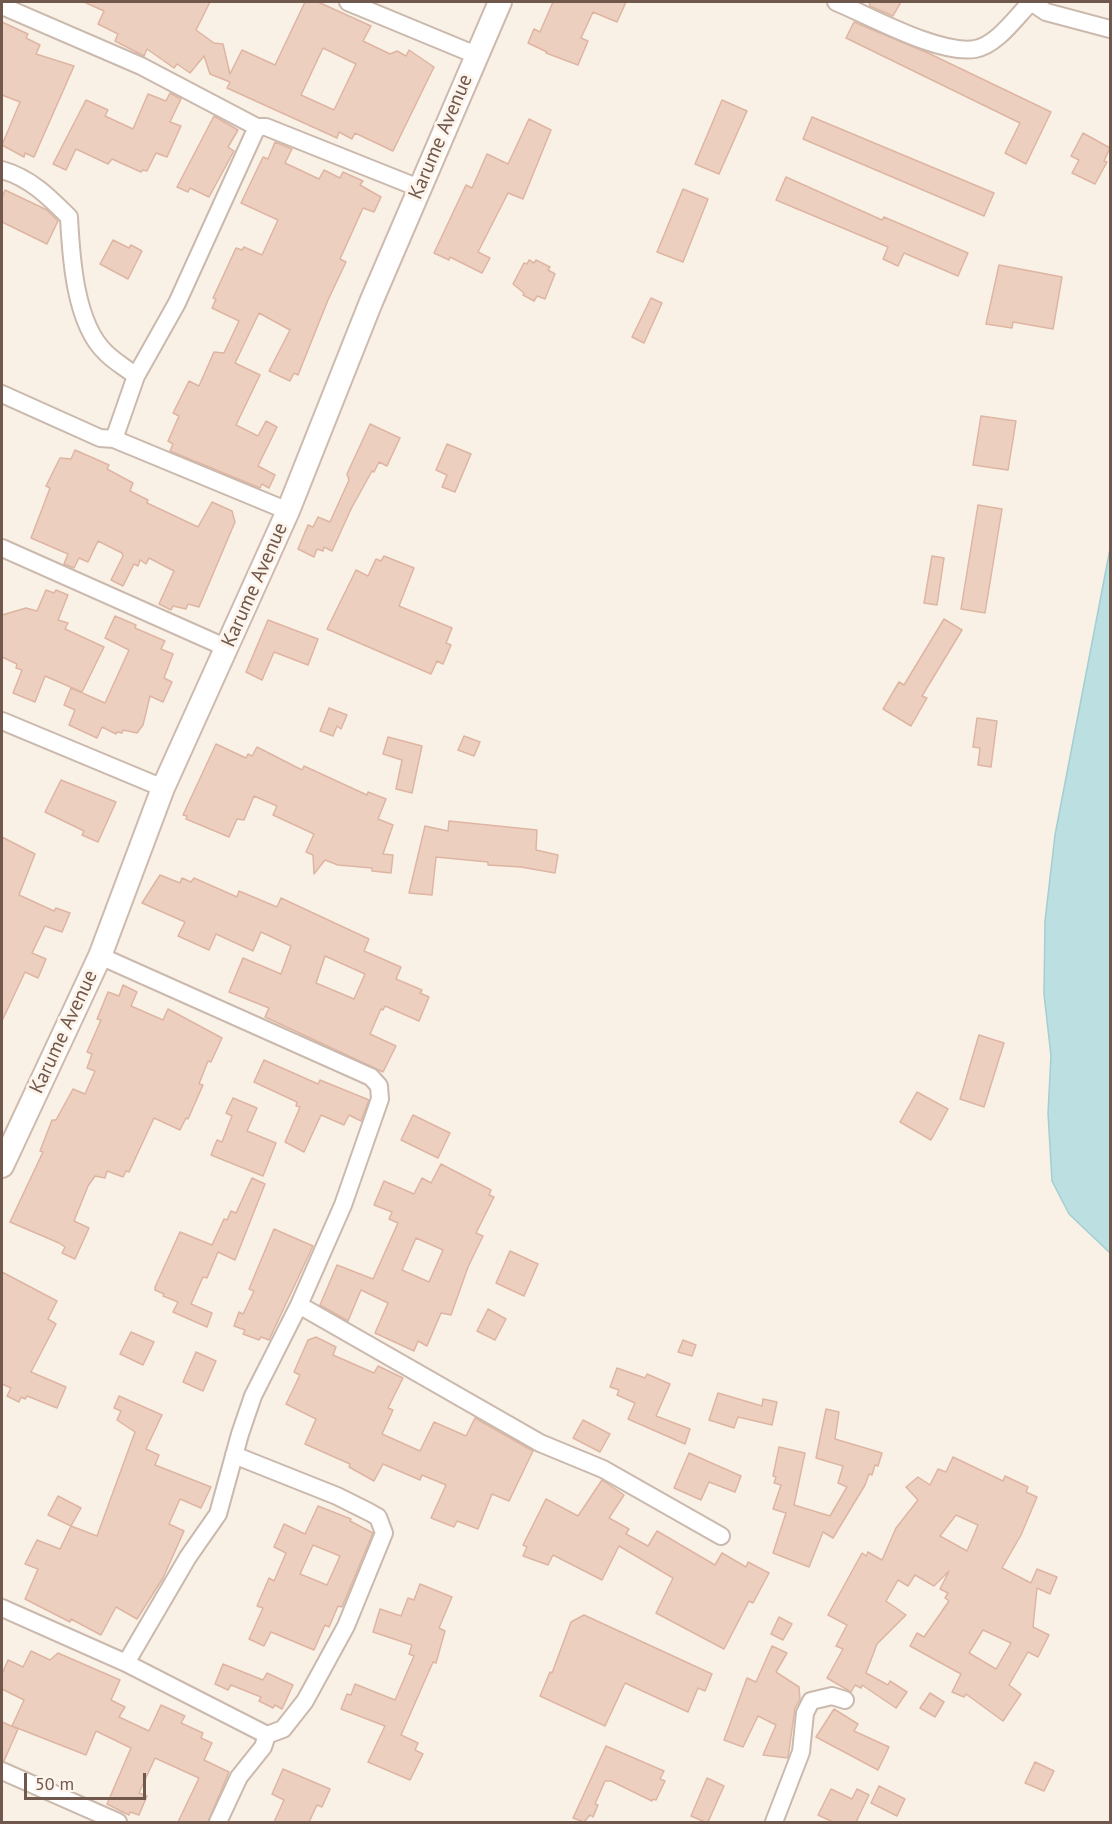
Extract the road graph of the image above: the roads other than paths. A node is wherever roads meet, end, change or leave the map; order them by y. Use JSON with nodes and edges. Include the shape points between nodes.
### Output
{"nodes":[{"id":1,"x":348,"y":2,"type":"edge"},
{"id":2,"x":500,"y":2,"type":"edge"},
{"id":3,"x":837,"y":2,"type":"edge"},
{"id":4,"x":1031,"y":2,"type":"edge"},
{"id":5,"x":2,"y":6,"type":"edge"},
{"id":6,"x":1110,"y":29,"type":"edge"},
{"id":7,"x":476,"y":55,"type":"junction"},
{"id":8,"x":257,"y":127,"type":"junction"},
{"id":9,"x":2,"y":170,"type":"edge"},
{"id":10,"x":419,"y":188,"type":"junction"},
{"id":11,"x":136,"y":376,"type":"junction"},
{"id":12,"x":2,"y":394,"type":"edge"},
{"id":13,"x":114,"y":439,"type":"junction"},
{"id":14,"x":288,"y":511,"type":"junction"},
{"id":15,"x":2,"y":548,"type":"edge"},
{"id":16,"x":227,"y":648,"type":"junction"},
{"id":17,"x":2,"y":721,"type":"edge"},
{"id":18,"x":162,"y":788,"type":"junction"},
{"id":19,"x":100,"y":956,"type":"junction"},
{"id":20,"x":8,"y":1134,"type":"edge"},
{"id":21,"x":2,"y":1166,"type":"edge"},
{"id":22,"x":299,"y":1305,"type":"junction"},
{"id":23,"x":234,"y":1455,"type":"junction"},
{"id":24,"x":721,"y":1536,"type":"dead end"},
{"id":25,"x":2,"y":1608,"type":"edge"},
{"id":26,"x":126,"y":1663,"type":"junction"},
{"id":27,"x":845,"y":1700,"type":"dead end"},
{"id":28,"x":267,"y":1735,"type":"junction"},
{"id":29,"x":2,"y":1771,"type":"edge"},
{"id":30,"x":118,"y":1822,"type":"edge"},
{"id":31,"x":218,"y":1822,"type":"edge"},
{"id":32,"x":774,"y":1822,"type":"edge"}],
"edges":[{"from":1,"to":7,"type":"street"},
{"from":2,"to":7,"type":"main road","name":"Karume Avenue"},
{"from":3,"to":4,"type":"street","via":[[906,33],[945,46],[975,49],[995,38]]},
{"from":4,"to":6,"type":"street","via":[[1046,12]]},
{"from":5,"to":8,"type":"street","via":[[141,66]]},
{"from":7,"to":10,"type":"main road","name":"Karume Avenue"},
{"from":8,"to":10,"type":"street","via":[[266,127]]},
{"from":8,"to":11,"type":"street","via":[[177,303]]},
{"from":9,"to":11,"type":"street","via":[[20,175],[43,191],[69,217],[72,267],[87,322],[105,352]]},
{"from":10,"to":14,"type":"main road","name":"Karume Avenue"},
{"from":11,"to":13,"type":"street"},
{"from":12,"to":13,"type":"street","via":[[99,438]]},
{"from":13,"to":14,"type":"street"},
{"from":14,"to":16,"type":"main road","name":"Karume Avenue"},
{"from":15,"to":16,"type":"street"},
{"from":16,"to":18,"type":"main road","name":"Karume Avenue"},
{"from":17,"to":18,"type":"street"},
{"from":18,"to":19,"type":"main road","name":"Karume Avenue"},
{"from":19,"to":20,"type":"main road","name":"Karume Avenue"},
{"from":19,"to":22,"type":"street","via":[[371,1077],[380,1086],[380,1099],[343,1205]]},
{"from":20,"to":21,"type":"main road","name":"Karume Avenue"},
{"from":22,"to":23,"type":"street","via":[[254,1396]]},
{"from":22,"to":24,"type":"street","via":[[531,1437],[603,1469]]},
{"from":23,"to":26,"type":"street","via":[[218,1514]]},
{"from":23,"to":28,"type":"street","via":[[369,1512],[378,1517],[384,1533],[346,1626],[305,1701],[283,1729]]},
{"from":25,"to":26,"type":"street"},
{"from":26,"to":28,"type":"street"},
{"from":27,"to":32,"type":"street","via":[[832,1696],[811,1701],[805,1713],[801,1752]]},
{"from":28,"to":31,"type":"street"},
{"from":29,"to":30,"type":"street"}]}
